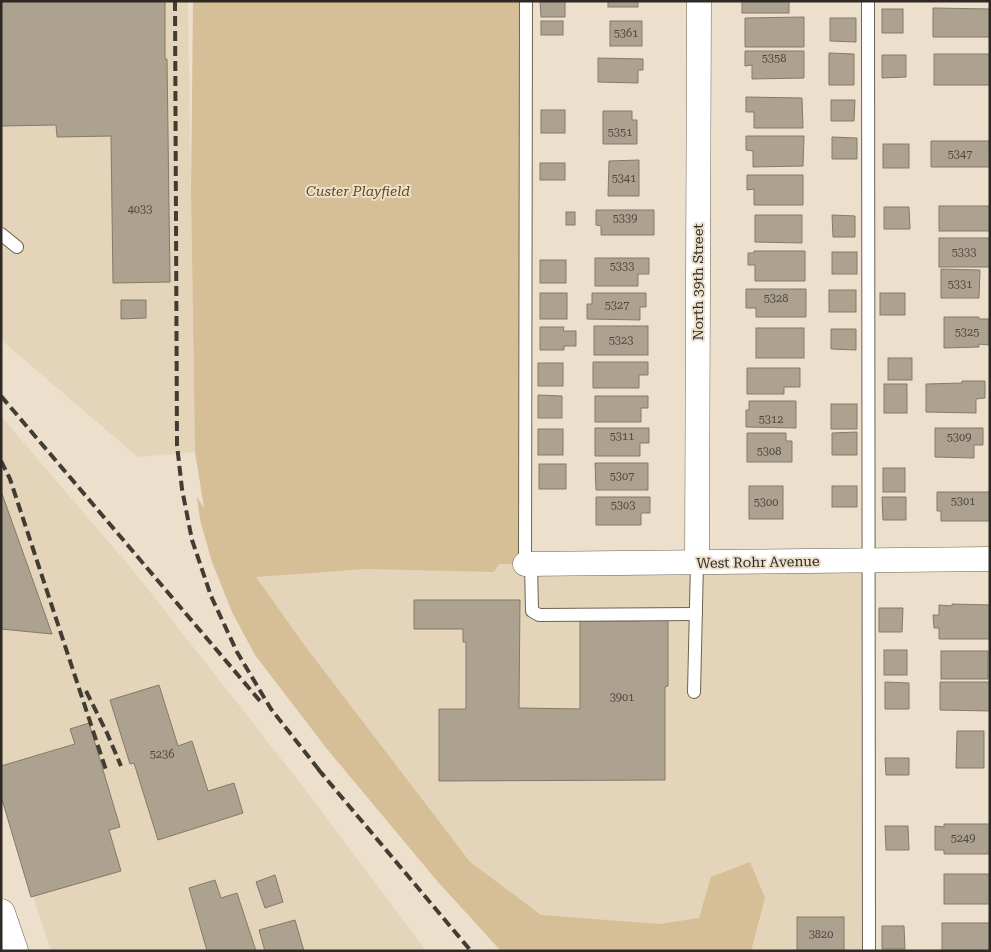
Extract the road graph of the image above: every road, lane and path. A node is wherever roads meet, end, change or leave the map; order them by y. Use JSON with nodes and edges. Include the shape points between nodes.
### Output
{"nodes":[{"id":1,"x":526,"y":1,"type":"edge"},
{"id":2,"x":699,"y":1,"type":"edge"},
{"id":3,"x":868,"y":1,"type":"edge"},
{"id":4,"x":1,"y":234,"type":"edge"},
{"id":5,"x":17,"y":247,"type":"dead end"},
{"id":6,"x":990,"y":559,"type":"edge"},
{"id":7,"x":870,"y":560,"type":"junction"},
{"id":8,"x":697,"y":563,"type":"junction"},
{"id":9,"x":528,"y":564,"type":"junction"},
{"id":10,"x":696,"y":614,"type":"junction"},
{"id":11,"x":694,"y":692,"type":"dead end"},
{"id":12,"x":1,"y":913,"type":"edge"},
{"id":13,"x":14,"y":951,"type":"edge"},
{"id":14,"x":870,"y":951,"type":"edge"}],
"edges":[{"from":1,"to":9,"type":"lane"},
{"from":2,"to":8,"type":"street","name":"North 39th Street"},
{"from":3,"to":7,"type":"lane"},
{"from":4,"to":5,"type":"lane"},
{"from":6,"to":7,"type":"street","name":"West Rohr Avenue"},
{"from":7,"to":8,"type":"street","name":"West Rohr Avenue"},
{"from":7,"to":14,"type":"lane"},
{"from":8,"to":9,"type":"street","name":"West Rohr Avenue"},
{"from":8,"to":10,"type":"lane"},
{"from":9,"to":10,"type":"lane","via":[[532,611],[538,616]]},
{"from":10,"to":11,"type":"lane"},
{"from":12,"to":13,"type":"main road"}]}
